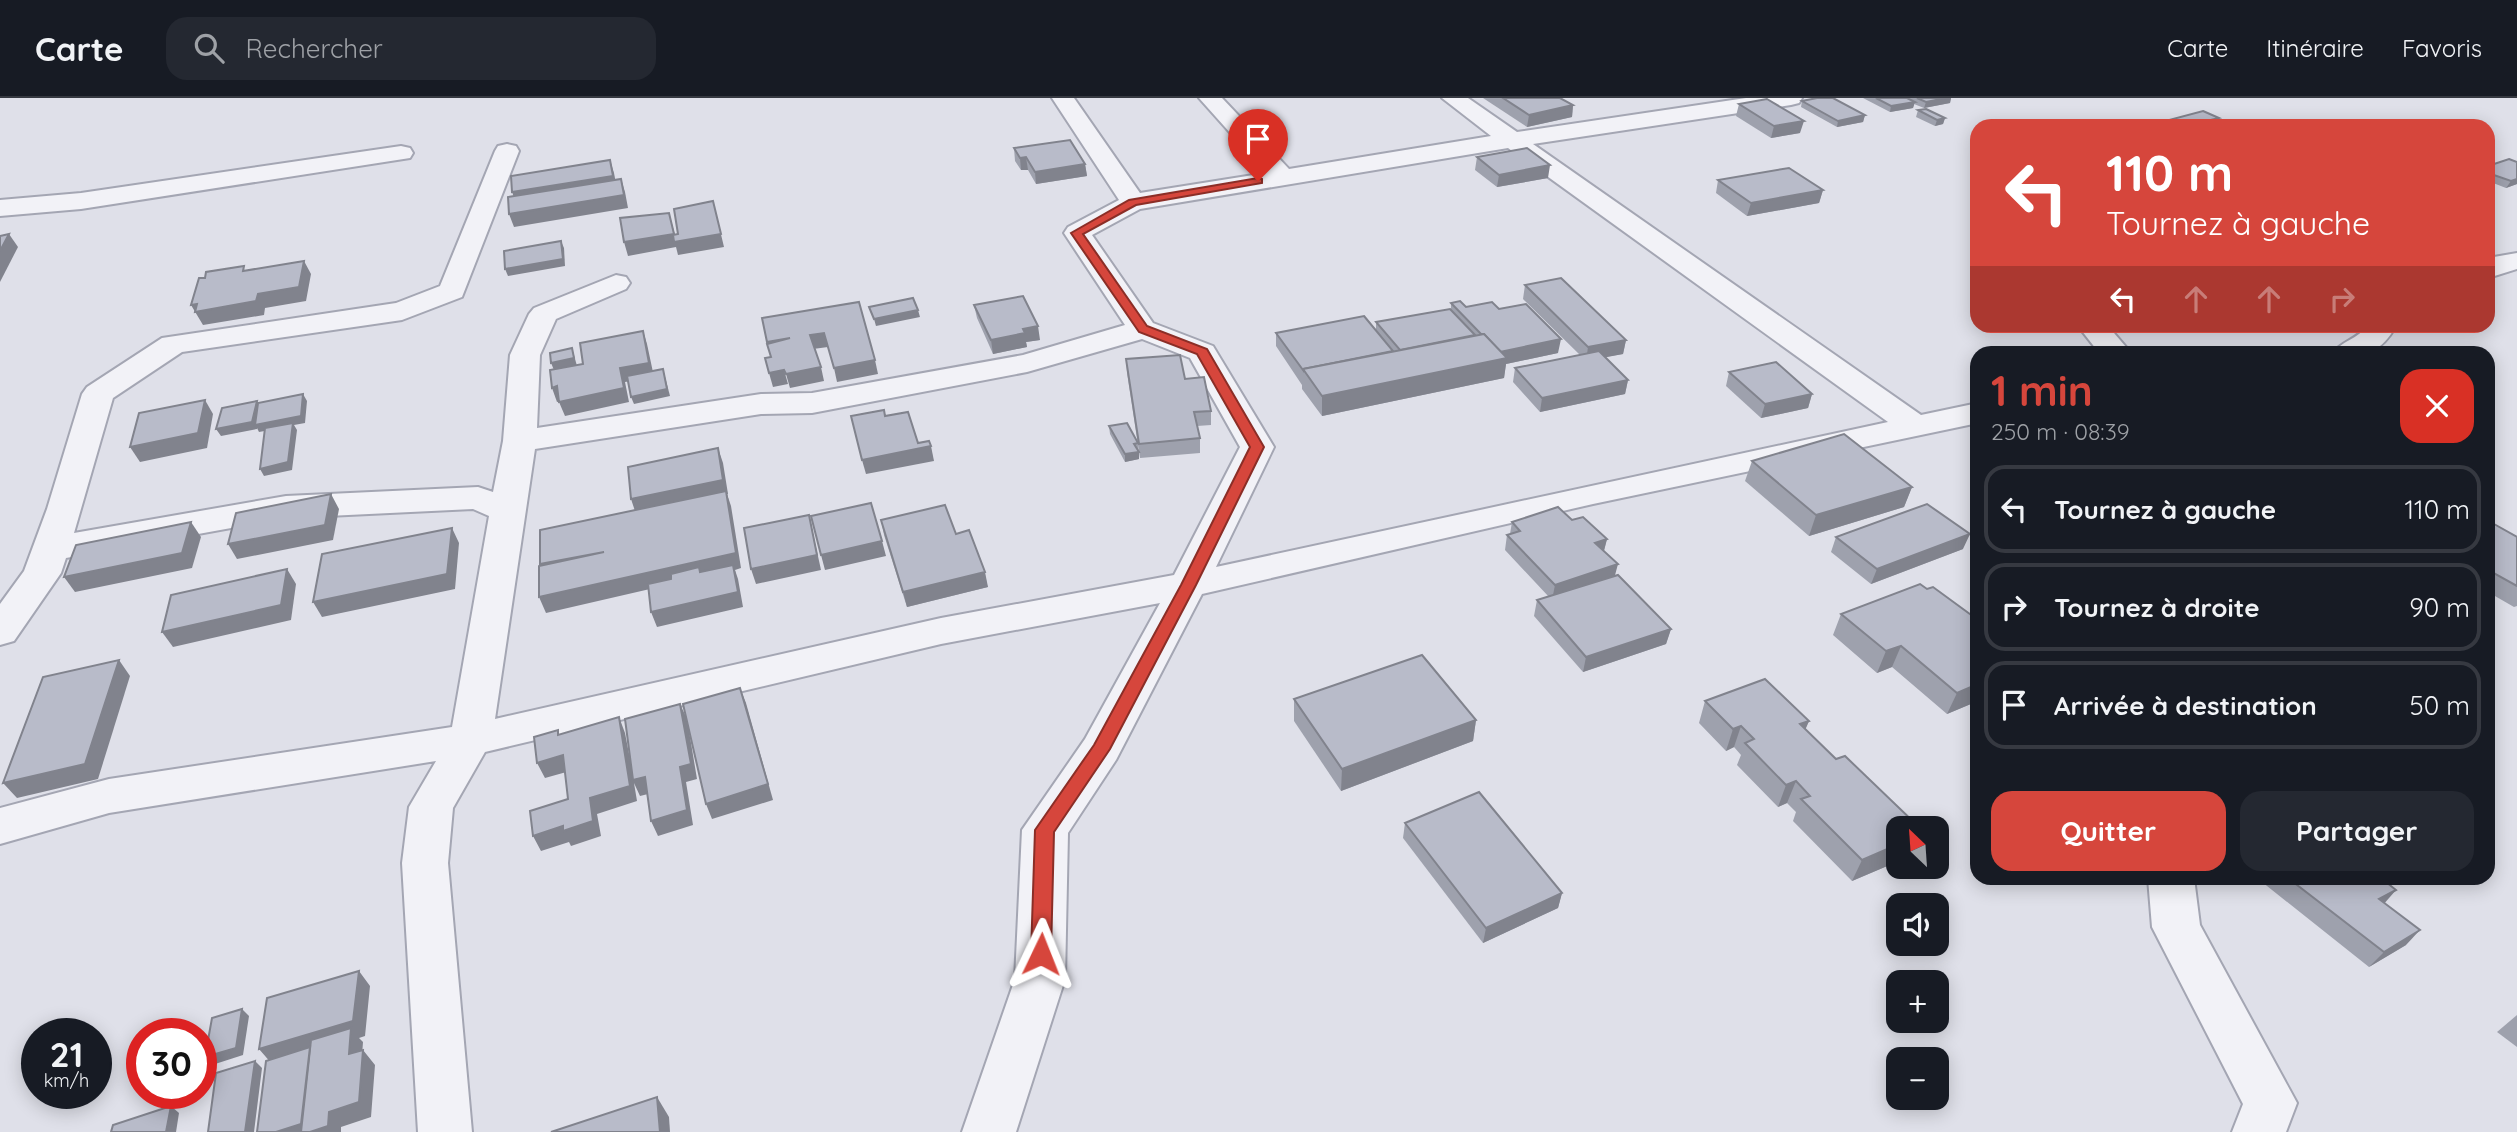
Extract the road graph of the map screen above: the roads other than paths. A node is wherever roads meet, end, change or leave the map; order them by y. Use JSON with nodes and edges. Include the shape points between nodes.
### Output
{"nodes":[{"id":1,"x":1063,"y":98,"type":"edge"},
{"id":2,"x":1210,"y":98,"type":"edge"},
{"id":3,"x":1453,"y":98,"type":"edge"},
{"id":4,"x":1791,"y":98,"type":"edge"},
{"id":5,"x":1512,"y":139,"type":"junction"},
{"id":6,"x":507,"y":151,"type":"dead end"},
{"id":7,"x":401,"y":153,"type":"dead end"},
{"id":8,"x":1283,"y":177,"type":"junction"},
{"id":9,"x":1133,"y":202,"type":"junction"},
{"id":10,"x":0,"y":208,"type":"edge"},
{"id":11,"x":2517,"y":261,"type":"edge"},
{"id":12,"x":2495,"y":266,"type":"edge"},
{"id":13,"x":616,"y":283,"type":"dead end"},
{"id":14,"x":1143,"y":329,"type":"junction"},
{"id":15,"x":2377,"y":333,"type":"edge"},
{"id":16,"x":2360,"y":346,"type":"edge"},
{"id":17,"x":1970,"y":415,"type":"edge"},
{"id":18,"x":1916,"y":427,"type":"junction"},
{"id":19,"x":520,"y":442,"type":"junction"},
{"id":20,"x":507,"y":511,"type":"junction"},
{"id":21,"x":51,"y":550,"type":"junction"},
{"id":22,"x":1188,"y":585,"type":"junction"},
{"id":23,"x":0,"y":632,"type":"edge"},
{"id":24,"x":471,"y":740,"type":"junction"},
{"id":25,"x":0,"y":826,"type":"edge"},
{"id":26,"x":2172,"y":885,"type":"edge"},
{"id":27,"x":446,"y":1132,"type":"edge"},
{"id":28,"x":989,"y":1132,"type":"edge"},
{"id":29,"x":2259,"y":1132,"type":"edge"}],
"edges":[{"from":1,"to":9,"type":"street"},
{"from":2,"to":8,"type":"street"},
{"from":3,"to":5,"type":"street"},
{"from":4,"to":5,"type":"street"},
{"from":5,"to":8,"type":"street"},
{"from":5,"to":18,"type":"street"},
{"from":6,"to":21,"type":"street","via":[[452,291],[402,311],[173,345],[98,394]]},
{"from":7,"to":10,"type":"street","via":[[80,201]]},
{"from":8,"to":9,"type":"street"},
{"from":9,"to":14,"type":"street","via":[[1077,233]]},
{"from":11,"to":12,"type":"street"},
{"from":13,"to":19,"type":"street","via":[[544,314],[525,355]]},
{"from":14,"to":19,"type":"street","via":[[1027,363],[812,403],[761,404]]},
{"from":14,"to":22,"type":"street","via":[[1202,352],[1257,447]]},
{"from":15,"to":16,"type":"street"},
{"from":17,"to":18,"type":"street"},
{"from":18,"to":22,"type":"street"},
{"from":19,"to":20,"type":"street"},
{"from":20,"to":21,"type":"street","via":[[478,498],[286,507]]},
{"from":20,"to":24,"type":"street"},
{"from":21,"to":23,"type":"street","via":[[42,573]]},
{"from":22,"to":24,"type":"street","via":[[940,631]]},
{"from":22,"to":28,"type":"street","via":[[1101,749],[1045,830],[1040,979]]},
{"from":24,"to":25,"type":"street","via":[[108,796]]},
{"from":24,"to":27,"type":"street","via":[[431,807],[425,863]]},
{"from":26,"to":29,"type":"street","via":[[2176,926],[2270,1103]]}]}
